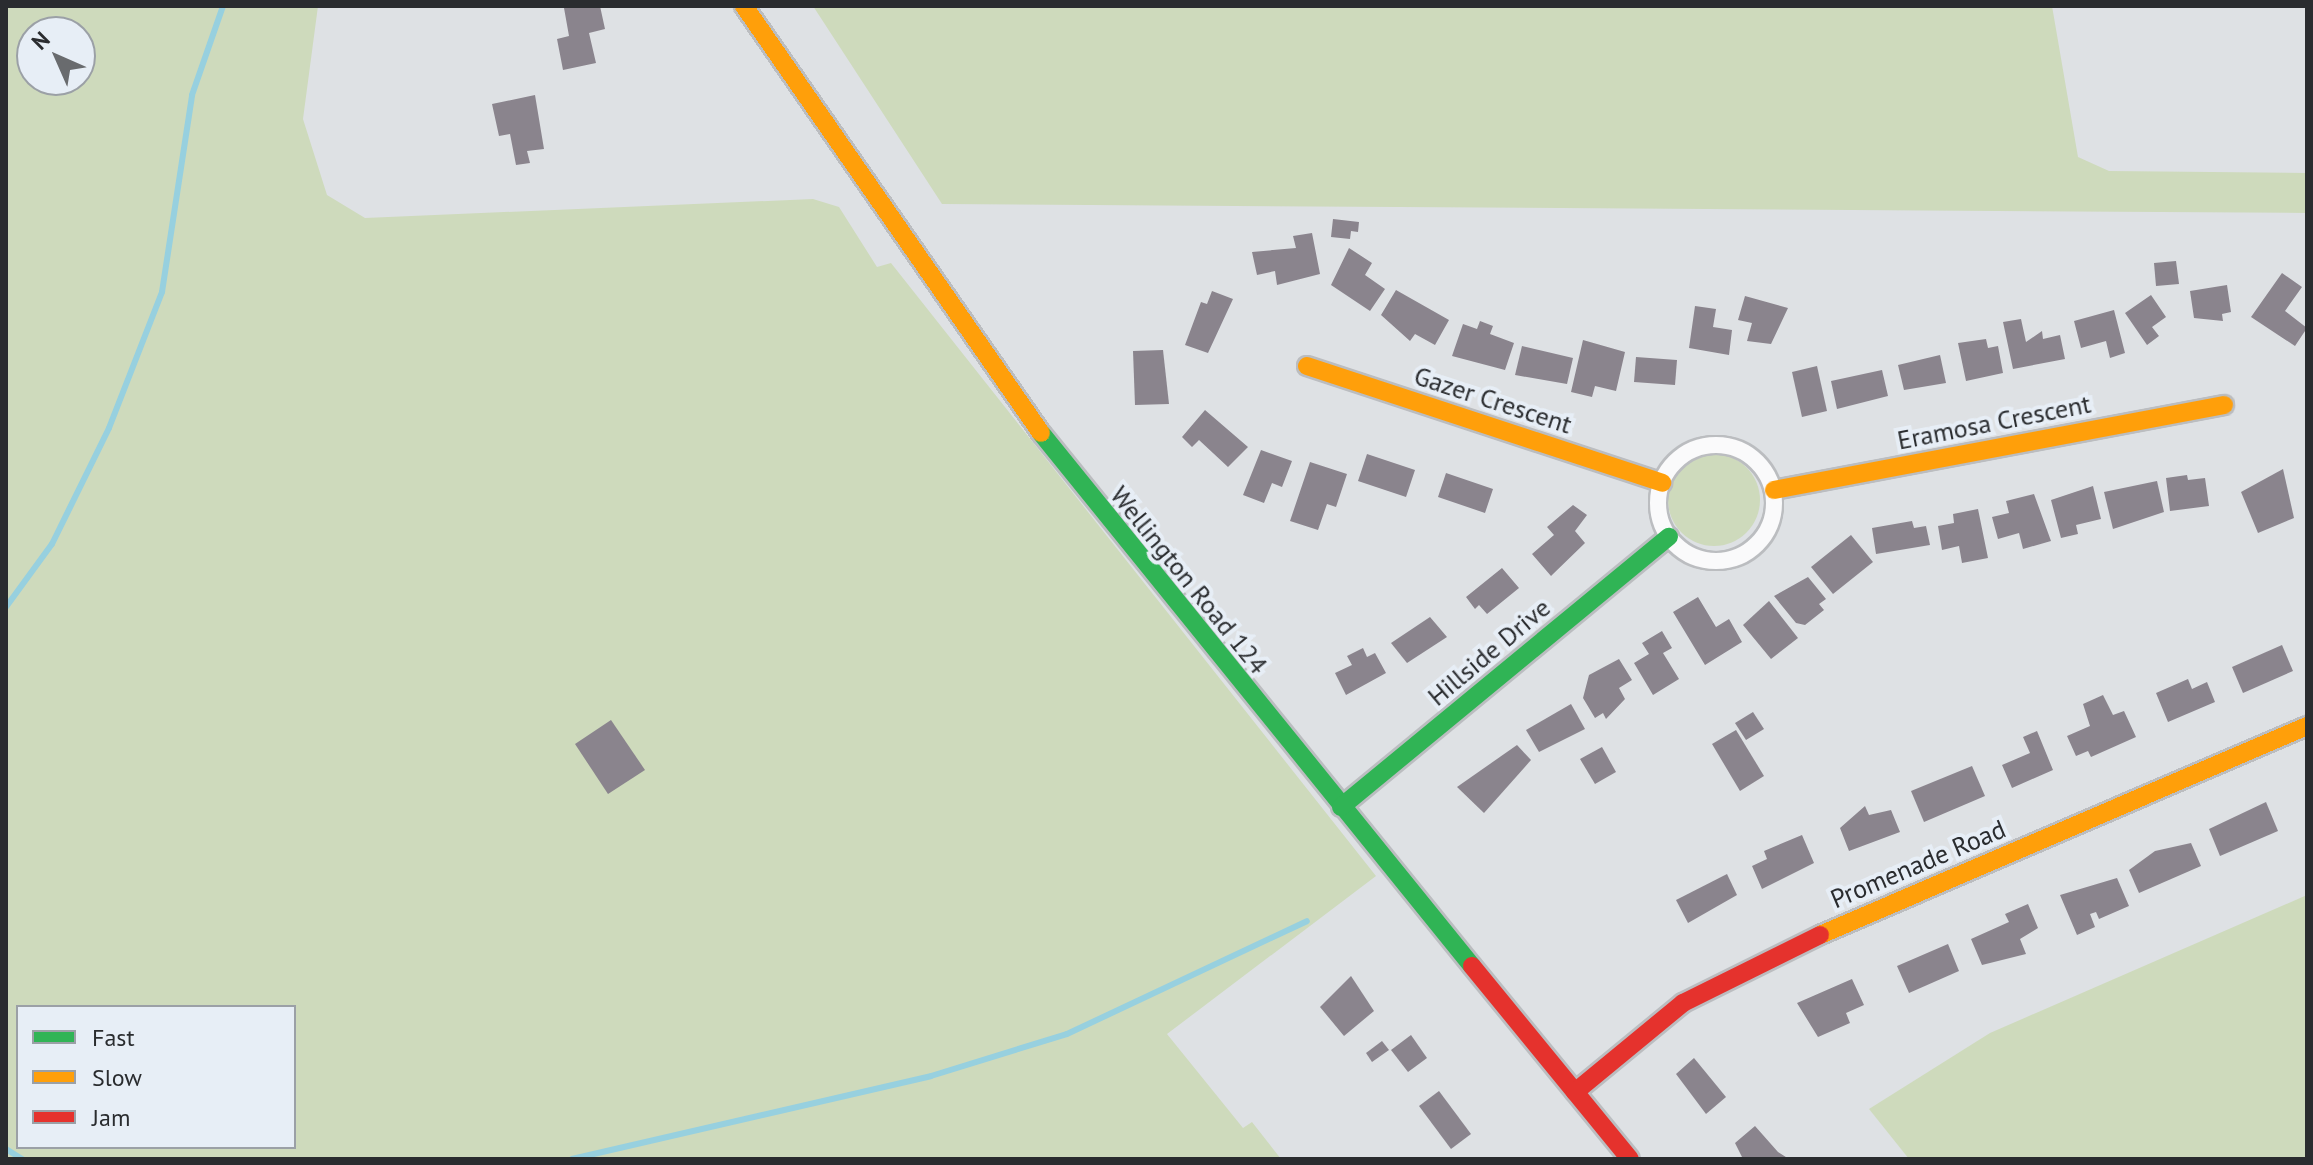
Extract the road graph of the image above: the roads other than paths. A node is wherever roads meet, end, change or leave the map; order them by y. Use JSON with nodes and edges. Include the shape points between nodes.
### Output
{"nodes":[{"id":1,"x":744,"y":6,"type":"edge"},
{"id":2,"x":1307,"y":366,"type":"dead end"},
{"id":3,"x":2224,"y":405,"type":"dead end"},
{"id":4,"x":1662,"y":483,"type":"junction"},
{"id":5,"x":1774,"y":490,"type":"junction"},
{"id":6,"x":1669,"y":537,"type":"junction"},
{"id":7,"x":2307,"y":726,"type":"edge"},
{"id":8,"x":1341,"y":807,"type":"junction"},
{"id":9,"x":1575,"y":1092,"type":"junction"},
{"id":10,"x":1630,"y":1159,"type":"edge"}],
"edges":[{"from":1,"to":8,"type":"street","name":"Wellington Road 124","via":[[1020,410]]},
{"from":2,"to":4,"type":"street","name":"Gazer Crescent"},
{"from":3,"to":5,"type":"street","name":"Eramosa Crescent"},
{"from":4,"to":5,"type":"street","via":[[1685,454],[1723,445],[1757,461]]},
{"from":4,"to":6,"type":"street","via":[[1660,520]]},
{"from":5,"to":6,"type":"street","via":[[1765,535],[1739,556],[1706,561]]},
{"from":6,"to":8,"type":"street","name":"Hillside Drive"},
{"from":7,"to":9,"type":"street","name":"Promenade Road","via":[[1750,965],[1683,1003]]},
{"from":8,"to":9,"type":"street","name":"Wellington Road 124"},
{"from":9,"to":10,"type":"street","name":"Wellington Road 124"}]}
